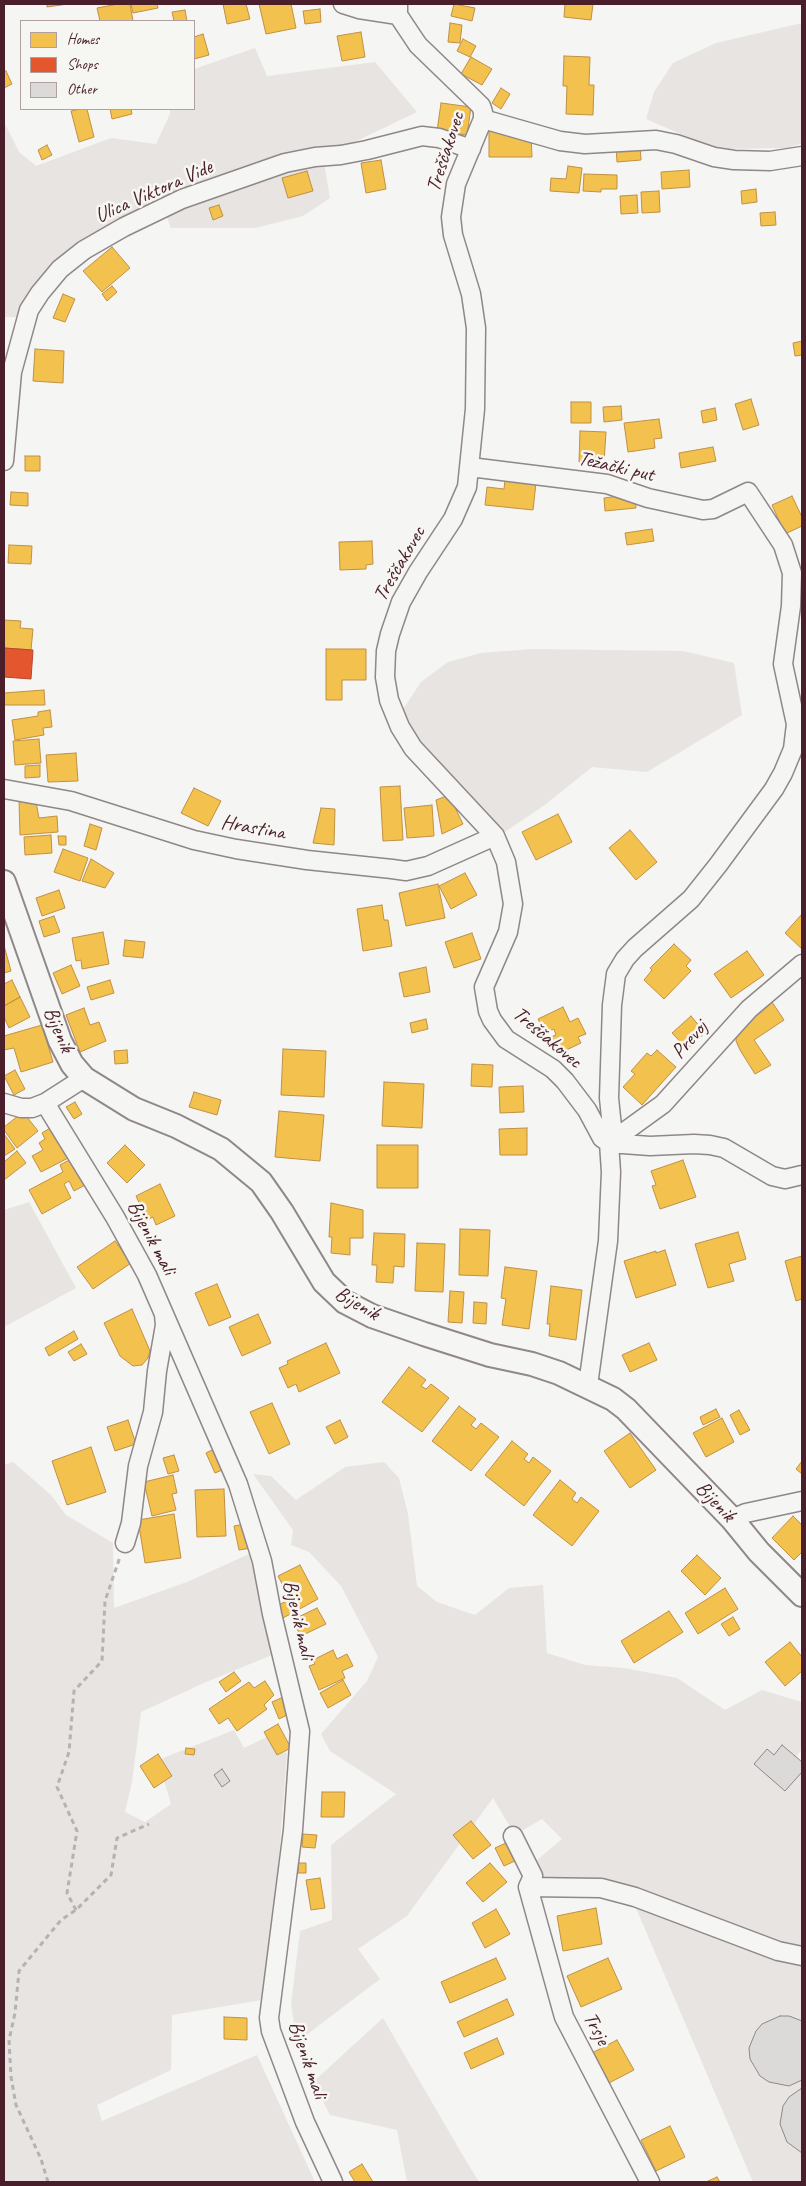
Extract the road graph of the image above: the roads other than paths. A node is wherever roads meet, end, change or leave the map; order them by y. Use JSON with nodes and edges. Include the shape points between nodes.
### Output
{"nodes":[{"id":1,"x":343,"y":4,"type":"edge"},
{"id":2,"x":398,"y":10,"type":"edge"},
{"id":3,"x":483,"y":119,"type":"junction"},
{"id":4,"x":471,"y":149,"type":"junction"},
{"id":5,"x":802,"y":156,"type":"edge"},
{"id":6,"x":4,"y":461,"type":"edge"},
{"id":7,"x":470,"y":467,"type":"junction"},
{"id":8,"x":4,"y":789,"type":"edge"},
{"id":9,"x":495,"y":836,"type":"junction"},
{"id":10,"x":4,"y":882,"type":"edge"},
{"id":11,"x":802,"y":964,"type":"edge"},
{"id":12,"x":84,"y":1078,"type":"junction"},
{"id":13,"x":4,"y":1103,"type":"edge"},
{"id":14,"x":44,"y":1103,"type":"junction"},
{"id":15,"x":609,"y":1143,"type":"junction"},
{"id":16,"x":802,"y":1175,"type":"edge"},
{"id":17,"x":163,"y":1312,"type":"junction"},
{"id":18,"x":588,"y":1385,"type":"junction"},
{"id":19,"x":802,"y":1501,"type":"edge"},
{"id":20,"x":732,"y":1519,"type":"junction"},
{"id":21,"x":125,"y":1543,"type":"road end"},
{"id":22,"x":802,"y":1595,"type":"edge"},
{"id":23,"x":513,"y":1836,"type":"dead end"},
{"id":24,"x":528,"y":1887,"type":"junction"},
{"id":25,"x":802,"y":1956,"type":"edge"},
{"id":26,"x":333,"y":2182,"type":"edge"},
{"id":27,"x":650,"y":2182,"type":"edge"}],
"edges":[{"from":1,"to":2,"type":"street","via":[[359,9]]},
{"from":2,"to":3,"type":"street","name":"Treščakovec","via":[[418,46],[481,106]]},
{"from":3,"to":4,"type":"street","name":"Treščakovec"},
{"from":3,"to":5,"type":"street","via":[[560,141],[585,144],[656,140],[734,160],[770,161]]},
{"from":4,"to":6,"type":"street","name":"Ulica Viktora Vide","via":[[422,136],[367,150],[285,163],[182,200],[84,250],[60,270],[29,310],[12,372]]},
{"from":4,"to":7,"type":"street","name":"Treščakovec","via":[[456,184],[451,217],[452,234],[471,294],[476,328]]},
{"from":7,"to":9,"type":"street","name":"Treščakovec","via":[[461,504],[409,587],[395,617],[386,651],[385,678],[389,700],[413,748]]},
{"from":7,"to":15,"type":"street","name":"Težački put","via":[[607,484],[648,498],[703,510],[713,509],[748,492],[783,545],[792,573],[783,664],[796,724],[793,749],[774,788],[718,865],[691,899],[635,948],[616,974],[612,1005],[609,1098],[612,1127]]},
{"from":8,"to":9,"type":"street","name":"Hrastina","via":[[71,801],[194,840],[236,849],[392,869],[428,866]]},
{"from":9,"to":15,"type":"street","name":"Treščakovec","via":[[506,862],[513,904],[508,932],[484,988],[488,1011],[506,1039],[553,1069],[565,1081],[587,1110],[602,1138]]},
{"from":10,"to":12,"type":"main road","name":"Bijenik","via":[[60,1041]]},
{"from":11,"to":15,"type":"street","name":"Prevoj","via":[[749,1009],[662,1104]]},
{"from":12,"to":14,"type":"street"},
{"from":12,"to":18,"type":"main road","name":"Bijenik","via":[[134,1109],[220,1149],[261,1182],[320,1278],[345,1302],[397,1325],[490,1355],[532,1364]]},
{"from":13,"to":14,"type":"street","via":[[32,1108]]},
{"from":14,"to":17,"type":"street","name":"Bijenik mali","via":[[115,1217]]},
{"from":15,"to":16,"type":"street","via":[[710,1145],[724,1148],[772,1176],[785,1179]]},
{"from":15,"to":18,"type":"street","via":[[608,1241]]},
{"from":17,"to":21,"type":"street","via":[[165,1325],[153,1412],[138,1466],[131,1523]]},
{"from":17,"to":26,"type":"street","name":"Bijenik mali","via":[[244,1501],[262,1561],[300,1731],[293,1830],[269,2018],[270,2031],[284,2071]]},
{"from":18,"to":20,"type":"main road","name":"Bijenik","via":[[626,1409]]},
{"from":19,"to":20,"type":"street"},
{"from":20,"to":22,"type":"main road","name":"Bijenik"},
{"from":23,"to":24,"type":"street","name":"Trsje","via":[[532,1876]]},
{"from":24,"to":25,"type":"street","via":[[601,1888],[635,1897],[778,1951]]},
{"from":24,"to":27,"type":"street","name":"Trsje","via":[[564,2017]]}]}
